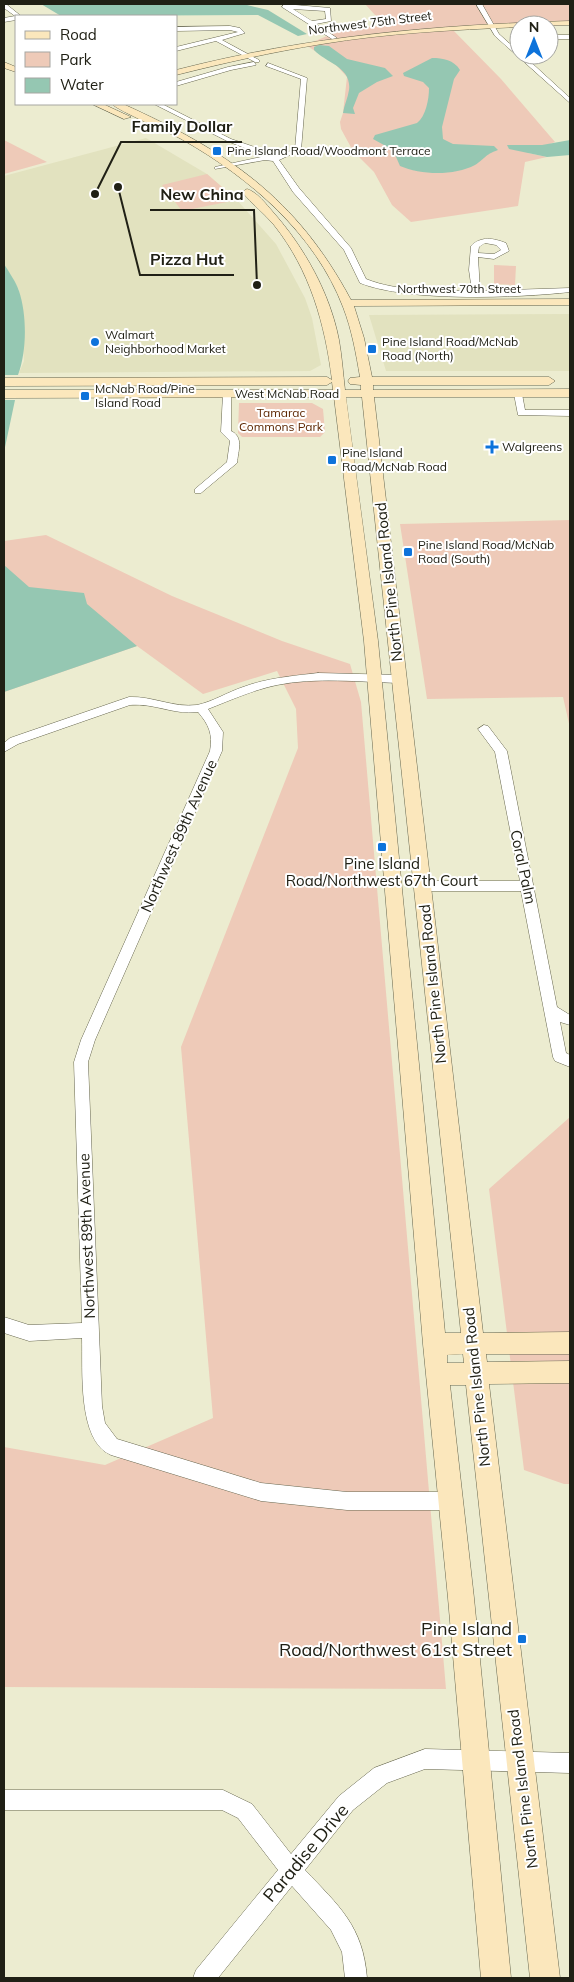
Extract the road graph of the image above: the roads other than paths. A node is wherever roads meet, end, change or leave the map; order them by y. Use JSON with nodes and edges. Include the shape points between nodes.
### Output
{"nodes":[{"id":1,"x":278,"y":4,"type":"edge"},
{"id":2,"x":479,"y":4,"type":"edge"},
{"id":3,"x":4,"y":5,"type":"edge"},
{"id":4,"x":286,"y":7,"type":"junction"},
{"id":5,"x":15,"y":15,"type":"edge"},
{"id":6,"x":570,"y":21,"type":"edge"},
{"id":7,"x":311,"y":23,"type":"junction"},
{"id":8,"x":490,"y":23,"type":"junction"},
{"id":9,"x":178,"y":29,"type":"edge"},
{"id":10,"x":332,"y":37,"type":"junction"},
{"id":11,"x":227,"y":38,"type":"junction"},
{"id":12,"x":509,"y":39,"type":"edge"},
{"id":13,"x":218,"y":40,"type":"junction"},
{"id":14,"x":502,"y":40,"type":"junction"},
{"id":15,"x":178,"y":49,"type":"edge"},
{"id":16,"x":244,"y":52,"type":"junction"},
{"id":17,"x":255,"y":63,"type":"junction"},
{"id":18,"x":178,"y":68,"type":"edge"},
{"id":19,"x":178,"y":72,"type":"edge"},
{"id":20,"x":178,"y":83,"type":"edge"},
{"id":21,"x":570,"y":88,"type":"edge"},
{"id":22,"x":556,"y":89,"type":"junction"},
{"id":23,"x":570,"y":101,"type":"edge"},
{"id":24,"x":98,"y":105,"type":"edge"},
{"id":25,"x":118,"y":105,"type":"edge"},
{"id":26,"x":159,"y":105,"type":"edge"},
{"id":27,"x":264,"y":155,"type":"junction"},
{"id":28,"x":278,"y":157,"type":"junction"},
{"id":29,"x":230,"y":165,"type":"junction"},
{"id":30,"x":217,"y":168,"type":"junction"},
{"id":31,"x":474,"y":254,"type":"dead end"},
{"id":32,"x":570,"y":290,"type":"edge"},
{"id":33,"x":477,"y":292,"type":"junction"},
{"id":34,"x":570,"y":302,"type":"edge"},
{"id":35,"x":349,"y":306,"type":"junction"},
{"id":36,"x":485,"y":306,"type":"junction"},
{"id":37,"x":570,"y":309,"type":"edge"},
{"id":38,"x":561,"y":380,"type":"dead end"},
{"id":39,"x":365,"y":381,"type":"junction"},
{"id":40,"x":4,"y":382,"type":"edge"},
{"id":41,"x":339,"y":388,"type":"junction"},
{"id":42,"x":570,"y":393,"type":"edge"},
{"id":43,"x":4,"y":394,"type":"edge"},
{"id":44,"x":227,"y":394,"type":"junction"},
{"id":45,"x":367,"y":394,"type":"junction"},
{"id":46,"x":518,"y":394,"type":"junction"},
{"id":47,"x":570,"y":413,"type":"edge"},
{"id":48,"x":198,"y":491,"type":"dead end"},
{"id":49,"x":374,"y":679,"type":"junction"},
{"id":50,"x":399,"y":679,"type":"junction"},
{"id":51,"x":201,"y":708,"type":"junction"},
{"id":52,"x":484,"y":729,"type":"dead end"},
{"id":53,"x":4,"y":748,"type":"edge"},
{"id":54,"x":422,"y":886,"type":"junction"},
{"id":55,"x":525,"y":886,"type":"junction"},
{"id":56,"x":551,"y":1010,"type":"junction"},
{"id":57,"x":570,"y":1020,"type":"edge"},
{"id":58,"x":570,"y":1061,"type":"edge"},
{"id":59,"x":4,"y":1325,"type":"edge"},
{"id":60,"x":90,"y":1330,"type":"junction"},
{"id":61,"x":570,"y":1343,"type":"edge"},
{"id":62,"x":434,"y":1344,"type":"junction"},
{"id":63,"x":472,"y":1344,"type":"junction"},
{"id":64,"x":570,"y":1372,"type":"edge"},
{"id":65,"x":437,"y":1374,"type":"junction"},
{"id":66,"x":476,"y":1374,"type":"junction"},
{"id":67,"x":451,"y":1501,"type":"junction"},
{"id":68,"x":477,"y":1760,"type":"junction"},
{"id":69,"x":520,"y":1763,"type":"junction"},
{"id":70,"x":570,"y":1763,"type":"edge"},
{"id":71,"x":4,"y":1800,"type":"edge"},
{"id":72,"x":291,"y":1870,"type":"junction"},
{"id":73,"x":204,"y":1978,"type":"edge"},
{"id":74,"x":356,"y":1978,"type":"edge"},
{"id":75,"x":496,"y":1978,"type":"edge"},
{"id":76,"x":545,"y":1978,"type":"edge"}],
"edges":[{"from":1,"to":4,"type":"street"},
{"from":2,"to":8,"type":"street"},
{"from":3,"to":5,"type":"street"},
{"from":4,"to":7,"type":"street"},
{"from":4,"to":7,"type":"street","via":[[328,9],[329,20]]},
{"from":6,"to":8,"type":"main road","name":"Northwest 75th Street"},
{"from":7,"to":10,"type":"street"},
{"from":8,"to":10,"type":"main road","name":"Northwest 75th Street","via":[[403,27]]},
{"from":8,"to":14,"type":"street"},
{"from":9,"to":11,"type":"street","via":[[230,28],[242,31],[238,36]]},
{"from":10,"to":16,"type":"main road","name":"Northwest 75th Street"},
{"from":11,"to":13,"type":"street"},
{"from":11,"to":16,"type":"street"},
{"from":12,"to":14,"type":"street"},
{"from":13,"to":15,"type":"street"},
{"from":13,"to":16,"type":"street"},
{"from":14,"to":22,"type":"street"},
{"from":16,"to":17,"type":"street"},
{"from":16,"to":18,"type":"main road","name":"Northwest 75th Street"},
{"from":16,"to":19,"type":"main road","name":"Northwest 75th Street"},
{"from":17,"to":20,"type":"street"},
{"from":17,"to":28,"type":"street","via":[[304,78],[298,150]]},
{"from":21,"to":22,"type":"street"},
{"from":22,"to":23,"type":"street"},
{"from":24,"to":30,"type":"main road","name":"North Pine Island Road","via":[[156,131]]},
{"from":25,"to":29,"type":"main road","name":"North Pine Island Road","via":[[184,136]]},
{"from":26,"to":27,"type":"street"},
{"from":27,"to":28,"type":"street"},
{"from":27,"to":29,"type":"street"},
{"from":28,"to":33,"type":"street","via":[[296,189],[348,251],[363,281],[386,289]]},
{"from":29,"to":30,"type":"street"},
{"from":29,"to":35,"type":"main road","name":"North Pine Island Road","via":[[274,200],[296,223],[327,264]]},
{"from":30,"to":41,"type":"main road","name":"North Pine Island Road","via":[[258,202],[297,251],[323,300],[333,339]]},
{"from":31,"to":33,"type":"street"},
{"from":32,"to":33,"type":"street"},
{"from":34,"to":36,"type":"main road","name":"Northwest 70th Street"},
{"from":35,"to":36,"type":"main road","name":"Northwest 70th Street"},
{"from":35,"to":39,"type":"main road","name":"North Pine Island Road"},
{"from":36,"to":37,"type":"main road","name":"Northwest 70th Street"},
{"from":38,"to":39,"type":"main road","name":"West McNab Road"},
{"from":39,"to":41,"type":"main road","name":"West McNab Road"},
{"from":39,"to":45,"type":"main road","name":"North Pine Island Road"},
{"from":40,"to":41,"type":"main road","name":"West McNab Road"},
{"from":41,"to":44,"type":"main road","name":"West McNab Road"},
{"from":41,"to":45,"type":"main road","name":"West McNab Road"},
{"from":41,"to":49,"type":"main road","name":"North Pine Island Road"},
{"from":42,"to":46,"type":"main road","name":"West McNab Road"},
{"from":43,"to":44,"type":"main road","name":"West McNab Road"},
{"from":44,"to":48,"type":"street","via":[[226,432],[232,434],[235,441],[232,463]]},
{"from":45,"to":46,"type":"main road","name":"West McNab Road"},
{"from":45,"to":50,"type":"main road","name":"North Pine Island Road"},
{"from":46,"to":47,"type":"street","via":[[521,413]]},
{"from":49,"to":50,"type":"street"},
{"from":49,"to":51,"type":"street","via":[[318,677],[278,681],[246,688]]},
{"from":49,"to":62,"type":"main road","name":"North Pine Island Road"},
{"from":50,"to":54,"type":"main road","name":"North Pine Island Road"},
{"from":51,"to":53,"type":"street","via":[[181,710],[144,700],[129,701],[14,741]]},
{"from":51,"to":60,"type":"street","name":"Northwest 89th Avenue","via":[[218,728],[216,751],[88,1040],[82,1062]]},
{"from":52,"to":55,"type":"street","name":"Coral Palm","via":[[502,751]]},
{"from":54,"to":55,"type":"street"},
{"from":54,"to":63,"type":"main road","name":"North Pine Island Road"},
{"from":55,"to":56,"type":"street","name":"Coral Palm","via":[[535,918]]},
{"from":56,"to":57,"type":"street"},
{"from":56,"to":58,"type":"street","name":"Coral Palm","via":[[560,1058]]},
{"from":59,"to":60,"type":"street","via":[[29,1333]]},
{"from":60,"to":67,"type":"street","name":"Northwest 89th Avenue","via":[[93,1406],[97,1427],[111,1446],[261,1492],[347,1501]]},
{"from":61,"to":63,"type":"main road"},
{"from":62,"to":63,"type":"main road"},
{"from":62,"to":65,"type":"main road","name":"North Pine Island Road"},
{"from":63,"to":66,"type":"main road","name":"North Pine Island Road"},
{"from":64,"to":66,"type":"main road"},
{"from":65,"to":66,"type":"main road"},
{"from":65,"to":67,"type":"main road","name":"North Pine Island Road"},
{"from":66,"to":69,"type":"main road","name":"North Pine Island Road"},
{"from":67,"to":68,"type":"main road","name":"North Pine Island Road"},
{"from":68,"to":69,"type":"street","name":"Paradise Drive"},
{"from":68,"to":72,"type":"street","name":"Paradise Drive","via":[[426,1759],[381,1775],[346,1803]]},
{"from":68,"to":75,"type":"main road","name":"North Pine Island Road"},
{"from":69,"to":70,"type":"street","name":"Paradise Drive"},
{"from":69,"to":76,"type":"main road","name":"North Pine Island Road"},
{"from":71,"to":72,"type":"street","via":[[223,1800],[245,1811]]},
{"from":72,"to":73,"type":"street","name":"Paradise Drive"},
{"from":72,"to":74,"type":"street","via":[[339,1922],[353,1950]]}]}
